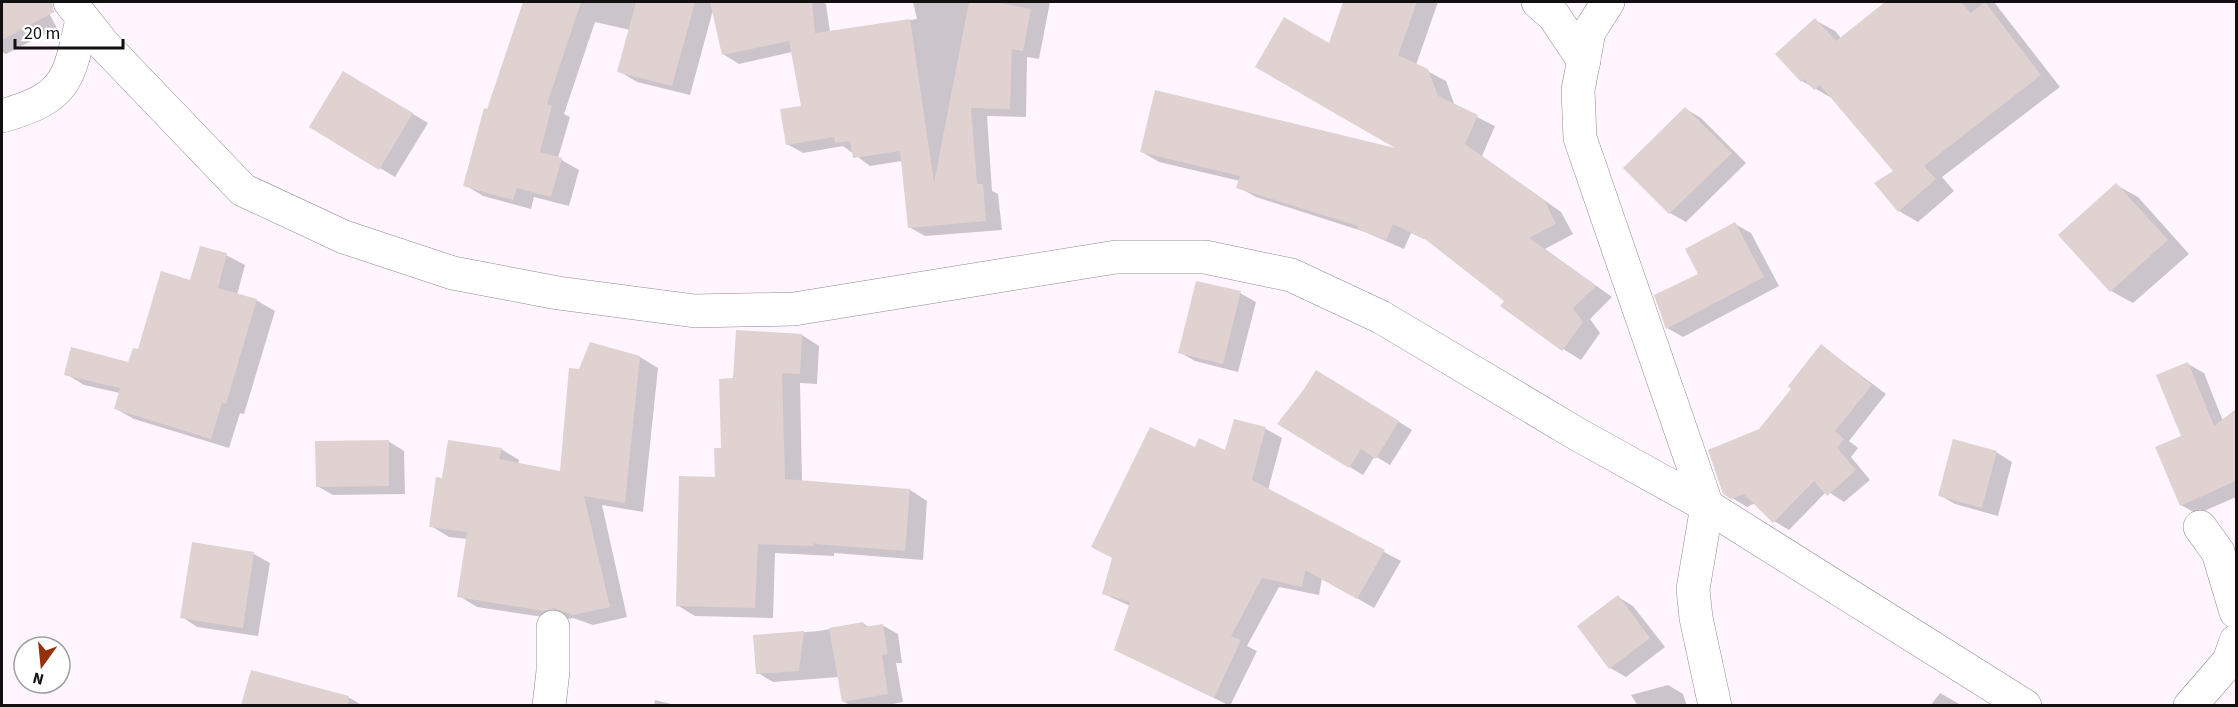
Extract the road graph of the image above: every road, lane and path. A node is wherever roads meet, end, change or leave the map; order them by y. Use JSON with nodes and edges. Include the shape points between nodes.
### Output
{"nodes":[{"id":1,"x":1538,"y":2,"type":"edge"},
{"id":2,"x":1608,"y":2,"type":"edge"},
{"id":3,"x":76,"y":10,"type":"edge"},
{"id":4,"x":1584,"y":61,"type":"junction"},
{"id":5,"x":2,"y":116,"type":"edge"},
{"id":6,"x":1707,"y":506,"type":"junction"},
{"id":7,"x":2200,"y":527,"type":"dead end"},
{"id":8,"x":2236,"y":612,"type":"edge"},
{"id":9,"x":553,"y":627,"type":"dead end"},
{"id":10,"x":2236,"y":641,"type":"edge"},
{"id":11,"x":549,"y":705,"type":"edge"},
{"id":12,"x":1715,"y":705,"type":"edge"},
{"id":13,"x":2025,"y":705,"type":"edge"},
{"id":14,"x":2190,"y":705,"type":"edge"}],
"edges":[{"from":1,"to":4,"type":"street","via":[[1554,16]]},
{"from":2,"to":4,"type":"street","via":[[1589,32]]},
{"from":3,"to":5,"type":"street","via":[[72,66],[54,93],[35,107]]},
{"from":3,"to":6,"type":"street","via":[[243,190],[344,237],[453,273],[558,293],[695,311],[794,309],[1116,257],[1204,257],[1291,276],[1381,317]]},
{"from":4,"to":6,"type":"street","via":[[1578,90],[1580,138]]},
{"from":6,"to":12,"type":"street","via":[[1693,589]]},
{"from":6,"to":13,"type":"street"},
{"from":7,"to":8,"type":"street","via":[[2218,552]]},
{"from":9,"to":11,"type":"street","via":[[554,671]]},
{"from":10,"to":14,"type":"street","via":[[2229,661]]}]}
